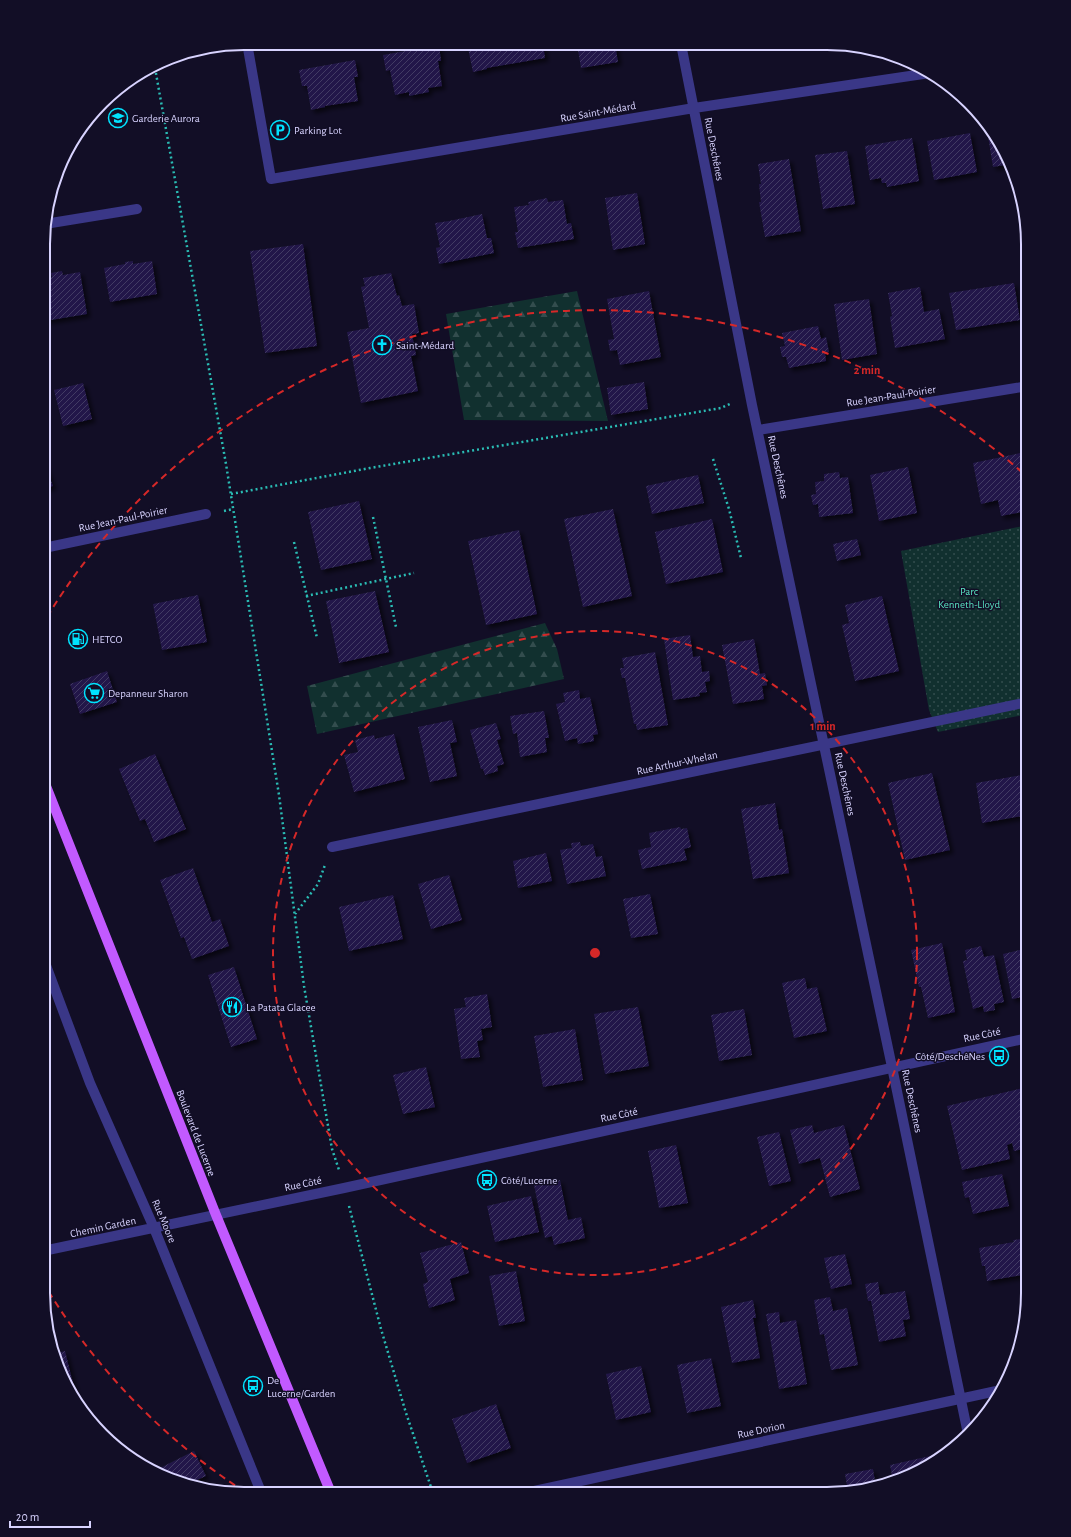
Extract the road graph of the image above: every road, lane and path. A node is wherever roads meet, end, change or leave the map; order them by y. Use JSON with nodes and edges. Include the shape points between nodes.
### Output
{"nodes":[{"id":1,"x":248,"y":50,"type":"edge"},
{"id":2,"x":682,"y":50,"type":"edge"},
{"id":3,"x":156,"y":71,"type":"edge"},
{"id":4,"x":921,"y":74,"type":"edge"},
{"id":5,"x":694,"y":108,"type":"junction"},
{"id":6,"x":137,"y":209,"type":"dead end"},
{"id":7,"x":51,"y":223,"type":"edge"},
{"id":8,"x":1021,"y":387,"type":"edge"},
{"id":9,"x":750,"y":393,"type":"junction"},
{"id":10,"x":758,"y":430,"type":"junction"},
{"id":11,"x":714,"y":460,"type":"dead end"},
{"id":12,"x":231,"y":494,"type":"junction"},
{"id":13,"x":206,"y":514,"type":"dead end"},
{"id":14,"x":373,"y":516,"type":"dead end"},
{"id":15,"x":294,"y":542,"type":"dead end"},
{"id":16,"x":50,"y":547,"type":"edge"},
{"id":17,"x":740,"y":558,"type":"dead end"},
{"id":18,"x":414,"y":573,"type":"dead end"},
{"id":19,"x":386,"y":579,"type":"junction"},
{"id":20,"x":306,"y":596,"type":"junction"},
{"id":21,"x":396,"y":627,"type":"dead end"},
{"id":22,"x":317,"y":638,"type":"dead end"},
{"id":23,"x":1021,"y":703,"type":"edge"},
{"id":24,"x":824,"y":744,"type":"junction"},
{"id":25,"x":50,"y":795,"type":"edge"},
{"id":26,"x":332,"y":847,"type":"joint"},
{"id":27,"x":294,"y":914,"type":"junction"},
{"id":28,"x":50,"y":976,"type":"edge"},
{"id":29,"x":1021,"y":1039,"type":"edge"},
{"id":30,"x":892,"y":1067,"type":"junction"},
{"id":31,"x":344,"y":1188,"type":"junction"},
{"id":32,"x":216,"y":1215,"type":"junction"},
{"id":33,"x":154,"y":1228,"type":"junction"},
{"id":34,"x":50,"y":1250,"type":"edge"},
{"id":35,"x":994,"y":1391,"type":"edge"},
{"id":36,"x":961,"y":1398,"type":"junction"},
{"id":37,"x":967,"y":1427,"type":"edge"},
{"id":38,"x":258,"y":1487,"type":"edge"},
{"id":39,"x":329,"y":1487,"type":"edge"},
{"id":40,"x":431,"y":1487,"type":"edge"},
{"id":41,"x":553,"y":1487,"type":"edge"}],
"edges":[{"from":1,"to":5,"type":"street","name":"Rue Saint-Médard","via":[[271,179]]},
{"from":2,"to":5,"type":"street","name":"Rue Deschênes"},
{"from":3,"to":12,"type":"path"},
{"from":4,"to":5,"type":"street","name":"Rue Saint-Médard"},
{"from":5,"to":9,"type":"street","name":"Rue Deschênes"},
{"from":6,"to":7,"type":"street"},
{"from":8,"to":10,"type":"street","name":"Rue Jean-Paul-Poirier"},
{"from":9,"to":10,"type":"street","name":"Rue Deschênes"},
{"from":9,"to":12,"type":"path","via":[[721,408]]},
{"from":10,"to":24,"type":"street","name":"Rue Deschênes"},
{"from":11,"to":17,"type":"path"},
{"from":12,"to":27,"type":"path","via":[[279,795]]},
{"from":13,"to":16,"type":"street","name":"Rue Jean-Paul-Poirier"},
{"from":14,"to":19,"type":"path"},
{"from":15,"to":20,"type":"path"},
{"from":18,"to":19,"type":"path"},
{"from":19,"to":20,"type":"path"},
{"from":19,"to":21,"type":"path"},
{"from":20,"to":22,"type":"path"},
{"from":23,"to":24,"type":"street","name":"Rue Arthur-Whelan"},
{"from":24,"to":26,"type":"street","name":"Rue Arthur-Whelan"},
{"from":24,"to":30,"type":"street","name":"Rue Deschênes"},
{"from":25,"to":32,"type":"main road","name":"Boulevard de Lucerne"},
{"from":26,"to":27,"type":"path","via":[[318,884]]},
{"from":27,"to":31,"type":"path","via":[[332,1149]]},
{"from":28,"to":33,"type":"street","name":"Rue Moore","via":[[90,1083]]},
{"from":29,"to":30,"type":"street","name":"Rue Côté"},
{"from":30,"to":31,"type":"street","name":"Rue Côté"},
{"from":30,"to":36,"type":"street","name":"Rue Deschênes"},
{"from":31,"to":32,"type":"street","name":"Rue Côté"},
{"from":31,"to":40,"type":"path","via":[[381,1329]]},
{"from":32,"to":33,"type":"street","name":"Chemin Garden"},
{"from":32,"to":39,"type":"main road","name":"Boulevard de Lucerne"},
{"from":33,"to":34,"type":"street","name":"Chemin Garden"},
{"from":33,"to":38,"type":"street","name":"Rue Moore"},
{"from":35,"to":36,"type":"street","name":"Rue Dorion"},
{"from":36,"to":37,"type":"street","name":"Rue Deschênes"},
{"from":36,"to":41,"type":"street","name":"Rue Dorion"}]}
